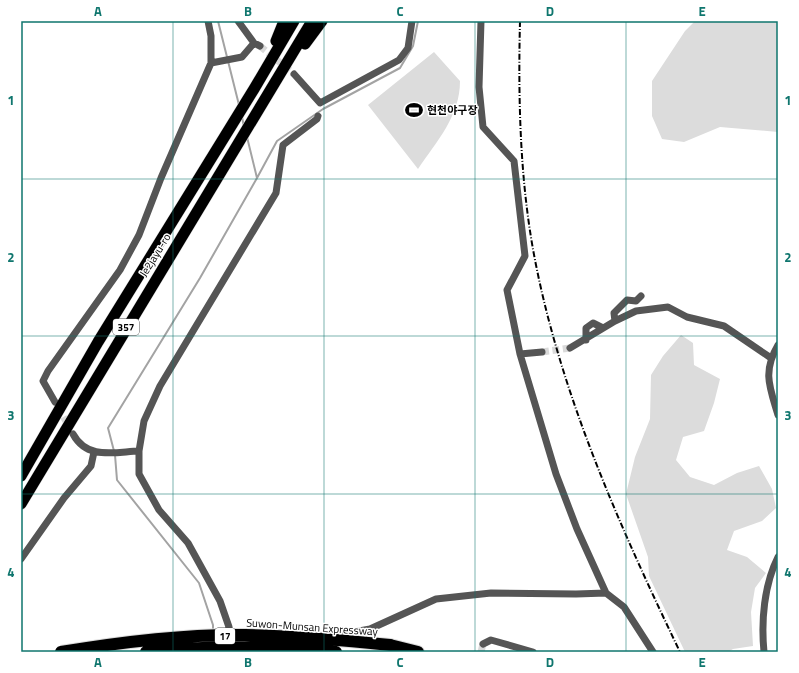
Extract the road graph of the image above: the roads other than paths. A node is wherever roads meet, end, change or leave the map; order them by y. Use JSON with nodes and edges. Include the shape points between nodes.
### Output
{"nodes":[{"id":1,"x":208,"y":21,"type":"edge"},
{"id":2,"x":238,"y":21,"type":"edge"},
{"id":3,"x":284,"y":21,"type":"edge"},
{"id":4,"x":294,"y":21,"type":"edge"},
{"id":5,"x":312,"y":21,"type":"edge"},
{"id":6,"x":322,"y":21,"type":"edge"},
{"id":7,"x":412,"y":21,"type":"edge"},
{"id":8,"x":481,"y":21,"type":"edge"},
{"id":9,"x":211,"y":63,"type":"junction"},
{"id":10,"x":267,"y":67,"type":"junction"},
{"id":11,"x":294,"y":74,"type":"tunnel mouth"},
{"id":12,"x":279,"y":77,"type":"junction"},
{"id":13,"x":318,"y":116,"type":"dead end"},
{"id":14,"x":641,"y":296,"type":"dead end"},
{"id":15,"x":615,"y":321,"type":"junction"},
{"id":16,"x":778,"y":345,"type":"edge"},
{"id":17,"x":570,"y":348,"type":"tunnel mouth"},
{"id":18,"x":542,"y":352,"type":"tunnel mouth"},
{"id":19,"x":520,"y":354,"type":"junction"},
{"id":20,"x":771,"y":358,"type":"junction"},
{"id":21,"x":775,"y":398,"type":"edge"},
{"id":22,"x":56,"y":402,"type":"tunnel mouth"},
{"id":23,"x":778,"y":415,"type":"edge"},
{"id":24,"x":73,"y":434,"type":"tunnel mouth"},
{"id":25,"x":139,"y":451,"type":"junction"},
{"id":26,"x":94,"y":452,"type":"junction"},
{"id":27,"x":21,"y":476,"type":"edge"},
{"id":28,"x":21,"y":504,"type":"edge"},
{"id":29,"x":778,"y":558,"type":"edge"},
{"id":30,"x":21,"y":559,"type":"edge"},
{"id":31,"x":606,"y":593,"type":"junction"},
{"id":32,"x":483,"y":644,"type":"dead end"},
{"id":33,"x":61,"y":652,"type":"edge"},
{"id":34,"x":146,"y":652,"type":"edge"},
{"id":35,"x":222,"y":652,"type":"edge"},
{"id":36,"x":313,"y":652,"type":"edge"},
{"id":37,"x":336,"y":652,"type":"edge"},
{"id":38,"x":418,"y":652,"type":"edge"},
{"id":39,"x":532,"y":652,"type":"edge"},
{"id":40,"x":653,"y":652,"type":"edge"},
{"id":41,"x":764,"y":652,"type":"edge"}],
"edges":[{"from":1,"to":9,"type":"street"},
{"from":2,"to":9,"type":"street","via":[[257,44],[242,57]]},
{"from":3,"to":10,"type":"highway"},
{"from":4,"to":10,"type":"highway","name":"Je2jayu-ro","number":"357"},
{"from":5,"to":12,"type":"highway","name":"Je2jayu-ro","number":"357"},
{"from":6,"to":12,"type":"highway"},
{"from":7,"to":11,"type":"street","via":[[408,48],[399,60],[320,103]]},
{"from":8,"to":19,"type":"street","via":[[480,86],[483,127],[514,161],[525,256],[507,290]]},
{"from":9,"to":22,"type":"street","via":[[160,178],[139,235],[120,270],[43,381]]},
{"from":10,"to":27,"type":"highway","name":"Je2jayu-ro","number":"357","via":[[98,342]]},
{"from":12,"to":28,"type":"highway","name":"Je2jayu-ro","number":"357"},
{"from":13,"to":25,"type":"street","via":[[283,145],[276,193],[160,386],[144,421]]},
{"from":14,"to":15,"type":"street","via":[[636,301],[627,300],[614,313]]},
{"from":15,"to":17,"type":"street"},
{"from":15,"to":20,"type":"street","via":[[636,311],[668,307],[687,317],[724,326]]},
{"from":16,"to":20,"type":"street"},
{"from":18,"to":19,"type":"street"},
{"from":19,"to":31,"type":"street","via":[[556,474]]},
{"from":20,"to":21,"type":"street","via":[[767,380]]},
{"from":21,"to":23,"type":"street"},
{"from":24,"to":26,"type":"street","via":[[78,443]]},
{"from":25,"to":26,"type":"street","via":[[106,454]]},
{"from":25,"to":35,"type":"street","via":[[139,474],[148,493],[159,510],[188,543],[220,601],[229,627]]},
{"from":26,"to":30,"type":"street","via":[[91,466],[64,498]]},
{"from":29,"to":41,"type":"street","via":[[764,605]]},
{"from":31,"to":36,"type":"street","via":[[491,593],[436,599],[370,629],[343,634]]},
{"from":31,"to":40,"type":"street","via":[[624,607]]},
{"from":32,"to":39,"type":"street","via":[[491,640]]},
{"from":33,"to":38,"type":"highway","name":"Suwon-Munsan Expressway","number":"17","bridge":true,"via":[[102,645],[185,637],[243,635],[303,637],[390,645]]},
{"from":34,"to":37,"type":"highway","name":"Suwon-Munsan Expressway","number":"17","bridge":true,"via":[[245,647]]}]}
